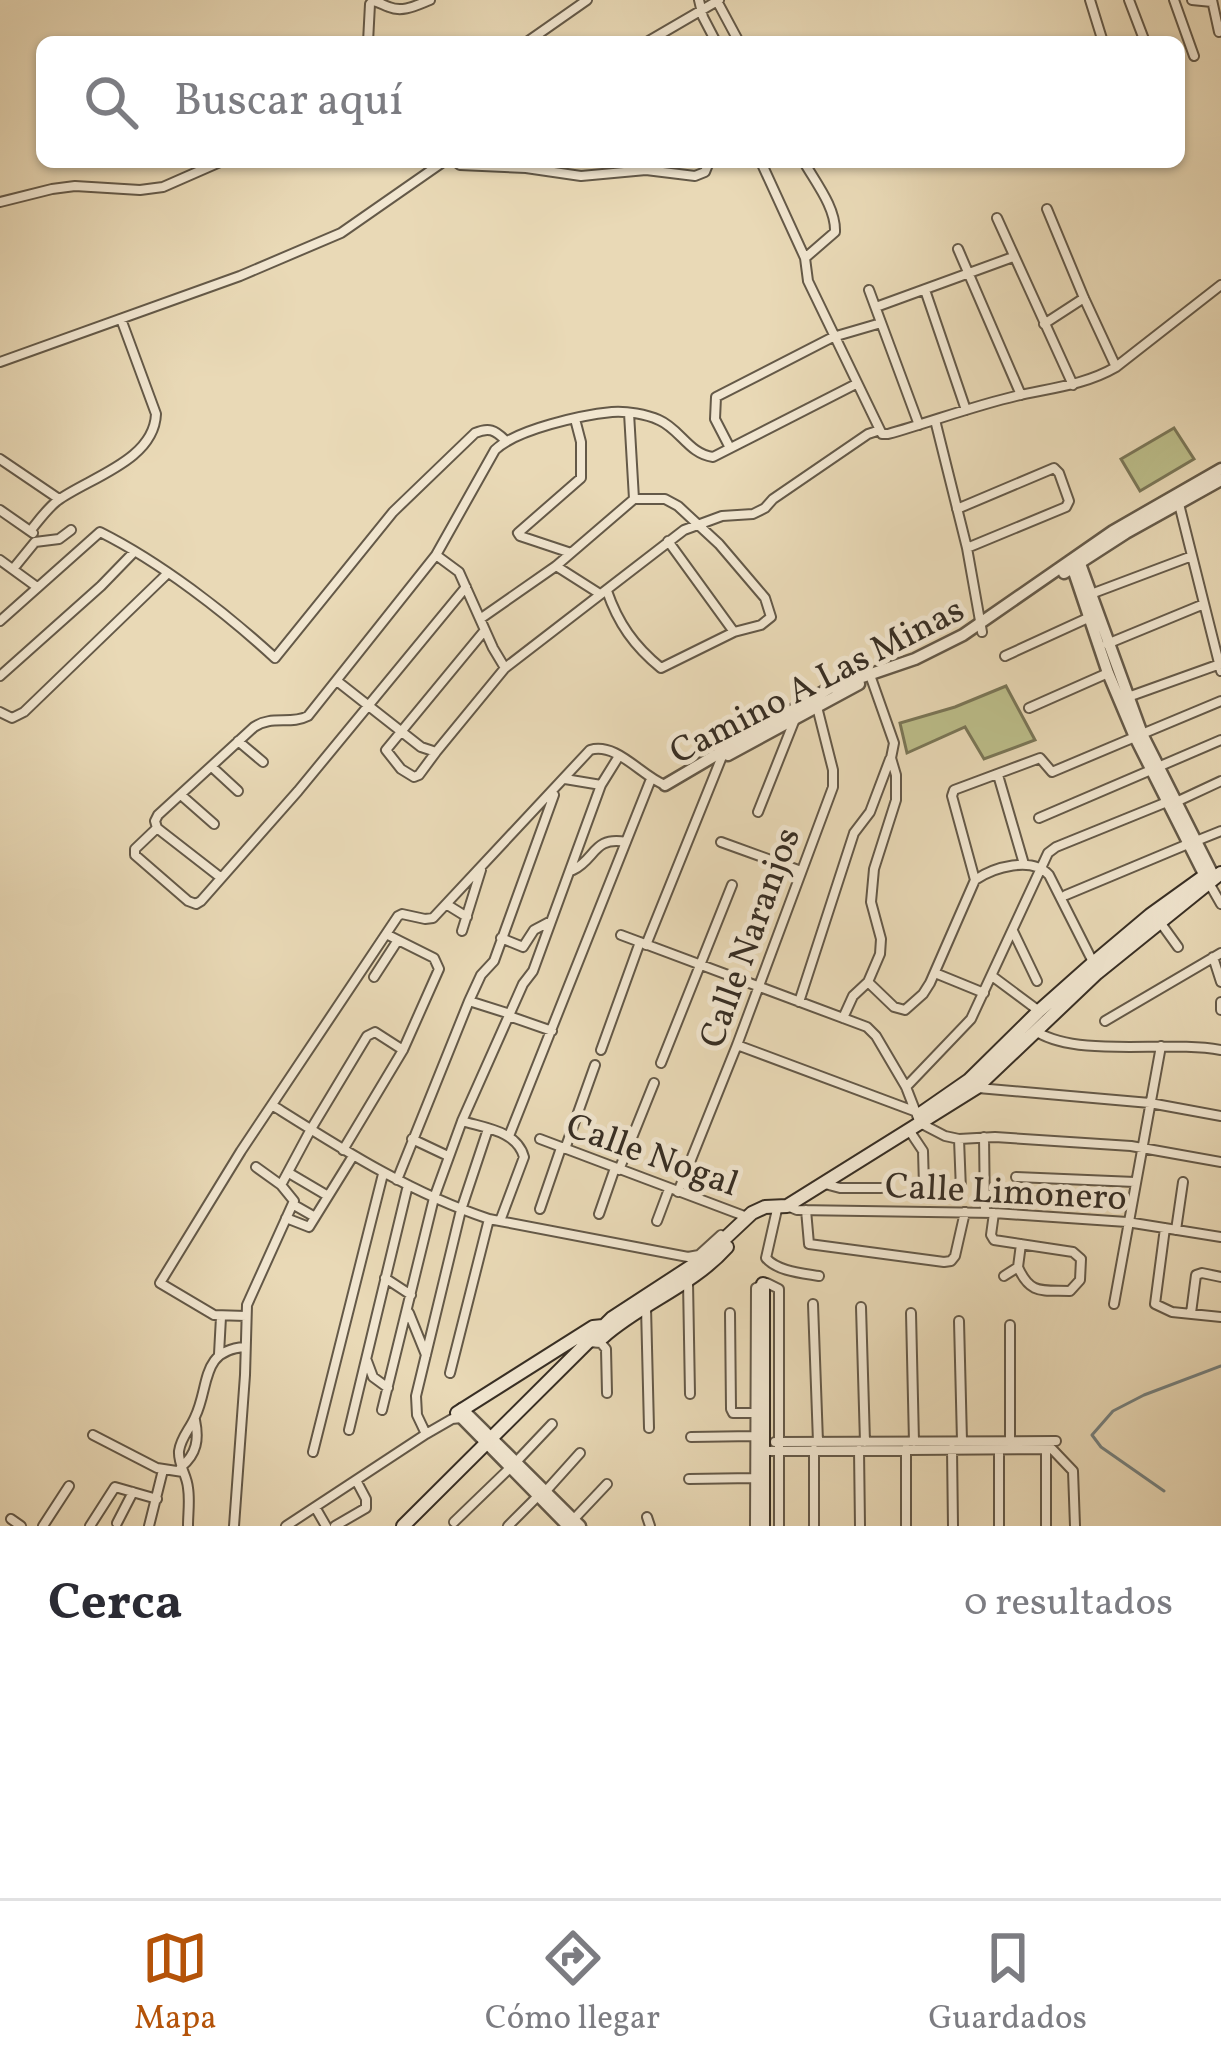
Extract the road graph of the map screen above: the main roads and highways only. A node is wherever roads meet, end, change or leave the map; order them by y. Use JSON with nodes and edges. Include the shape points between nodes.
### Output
{"nodes":[{"id":1,"x":1214,"y":876,"type":"edge"},
{"id":2,"x":1044,"y":1015,"type":"junction"},
{"id":3,"x":915,"y":1120,"type":"junction"},
{"id":4,"x":782,"y":1205,"type":"junction"},
{"id":5,"x":743,"y":1221,"type":"junction"},
{"id":6,"x":767,"y":1284,"type":"road end"},
{"id":7,"x":608,"y":1328,"type":"junction"},
{"id":8,"x":593,"y":1342,"type":"junction"},
{"id":9,"x":491,"y":1443,"type":"junction"},
{"id":10,"x":403,"y":1526,"type":"edge"},
{"id":11,"x":413,"y":1526,"type":"edge"},
{"id":12,"x":767,"y":1526,"type":"edge"}],
"edges":[{"from":1,"to":2,"type":"main road"},
{"from":1,"to":2,"type":"main road","via":[[1150,915]]},
{"from":2,"to":3,"type":"main road"},
{"from":2,"to":3,"type":"main road","via":[[1037,1032],[976,1088]]},
{"from":3,"to":4,"type":"main road"},
{"from":3,"to":4,"type":"main road"},
{"from":4,"to":5,"type":"main road"},
{"from":5,"to":7,"type":"main road"},
{"from":5,"to":7,"type":"main road","via":[[716,1259]]},
{"from":6,"to":12,"type":"main road"},
{"from":7,"to":8,"type":"main road"},
{"from":7,"to":8,"type":"main road","via":[[593,1327],[460,1414]]},
{"from":8,"to":9,"type":"main road"},
{"from":9,"to":10,"type":"main road"},
{"from":9,"to":11,"type":"main road"}]}
